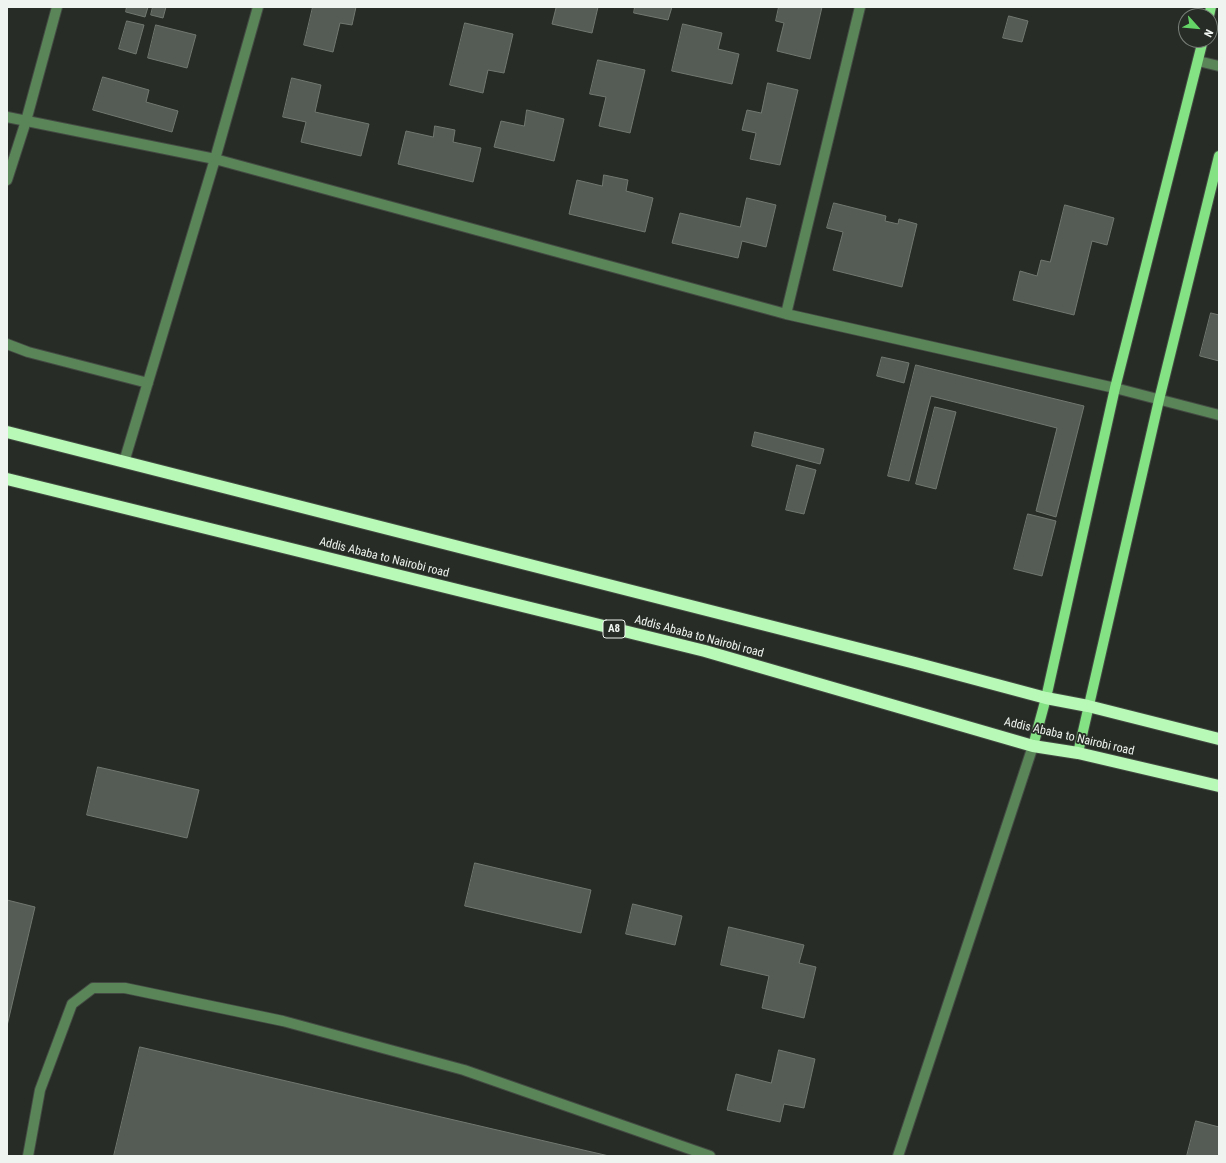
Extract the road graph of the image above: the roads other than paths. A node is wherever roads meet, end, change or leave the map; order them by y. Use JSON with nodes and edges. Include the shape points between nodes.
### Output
{"nodes":[{"id":1,"x":56,"y":7,"type":"edge"},
{"id":2,"x":258,"y":7,"type":"edge"},
{"id":3,"x":860,"y":7,"type":"edge"},
{"id":4,"x":1201,"y":48,"type":"edge"},
{"id":5,"x":1198,"y":61,"type":"junction"},
{"id":6,"x":1219,"y":66,"type":"edge"},
{"id":7,"x":7,"y":116,"type":"edge"},
{"id":8,"x":26,"y":121,"type":"junction"},
{"id":9,"x":1219,"y":156,"type":"edge"},
{"id":10,"x":215,"y":159,"type":"junction"},
{"id":11,"x":7,"y":180,"type":"edge"},
{"id":12,"x":786,"y":314,"type":"junction"},
{"id":13,"x":7,"y":344,"type":"edge"},
{"id":14,"x":148,"y":383,"type":"junction"},
{"id":15,"x":1115,"y":388,"type":"junction"},
{"id":16,"x":1159,"y":400,"type":"junction"},
{"id":17,"x":1219,"y":415,"type":"edge"},
{"id":18,"x":7,"y":432,"type":"edge"},
{"id":19,"x":124,"y":462,"type":"junction"},
{"id":20,"x":7,"y":479,"type":"edge"},
{"id":21,"x":1046,"y":698,"type":"junction"},
{"id":22,"x":1088,"y":706,"type":"junction"},
{"id":23,"x":1219,"y":739,"type":"edge"},
{"id":24,"x":1033,"y":746,"type":"junction"},
{"id":25,"x":1078,"y":753,"type":"junction"},
{"id":26,"x":1219,"y":786,"type":"edge"},
{"id":27,"x":28,"y":1156,"type":"edge"},
{"id":28,"x":710,"y":1156,"type":"edge"},
{"id":29,"x":898,"y":1156,"type":"edge"}],
"edges":[{"from":1,"to":8,"type":"street"},
{"from":2,"to":10,"type":"street"},
{"from":3,"to":12,"type":"street"},
{"from":4,"to":5,"type":"main road"},
{"from":5,"to":6,"type":"street"},
{"from":5,"to":15,"type":"main road"},
{"from":7,"to":8,"type":"street"},
{"from":8,"to":10,"type":"street"},
{"from":8,"to":11,"type":"street"},
{"from":9,"to":16,"type":"main road"},
{"from":10,"to":12,"type":"street"},
{"from":10,"to":14,"type":"street"},
{"from":12,"to":15,"type":"street"},
{"from":13,"to":14,"type":"street","via":[[28,352]]},
{"from":14,"to":19,"type":"street"},
{"from":15,"to":16,"type":"street"},
{"from":15,"to":21,"type":"main road"},
{"from":16,"to":17,"type":"street"},
{"from":16,"to":22,"type":"main road"},
{"from":18,"to":19,"type":"highway"},
{"from":19,"to":21,"type":"highway"},
{"from":20,"to":24,"type":"highway","name":"Addis Ababa to Nairobi road","number":"A8","via":[[705,651]]},
{"from":21,"to":22,"type":"highway"},
{"from":21,"to":24,"type":"main road"},
{"from":22,"to":23,"type":"highway"},
{"from":22,"to":25,"type":"main road"},
{"from":24,"to":25,"type":"highway","name":"Addis Ababa to Nairobi road","number":"A8"},
{"from":24,"to":29,"type":"street"},
{"from":25,"to":26,"type":"highway","name":"Addis Ababa to Nairobi road","number":"A8"},
{"from":27,"to":28,"type":"street","via":[[40,1090],[72,1004],[93,988],[125,988],[283,1021],[464,1070]]}]}
